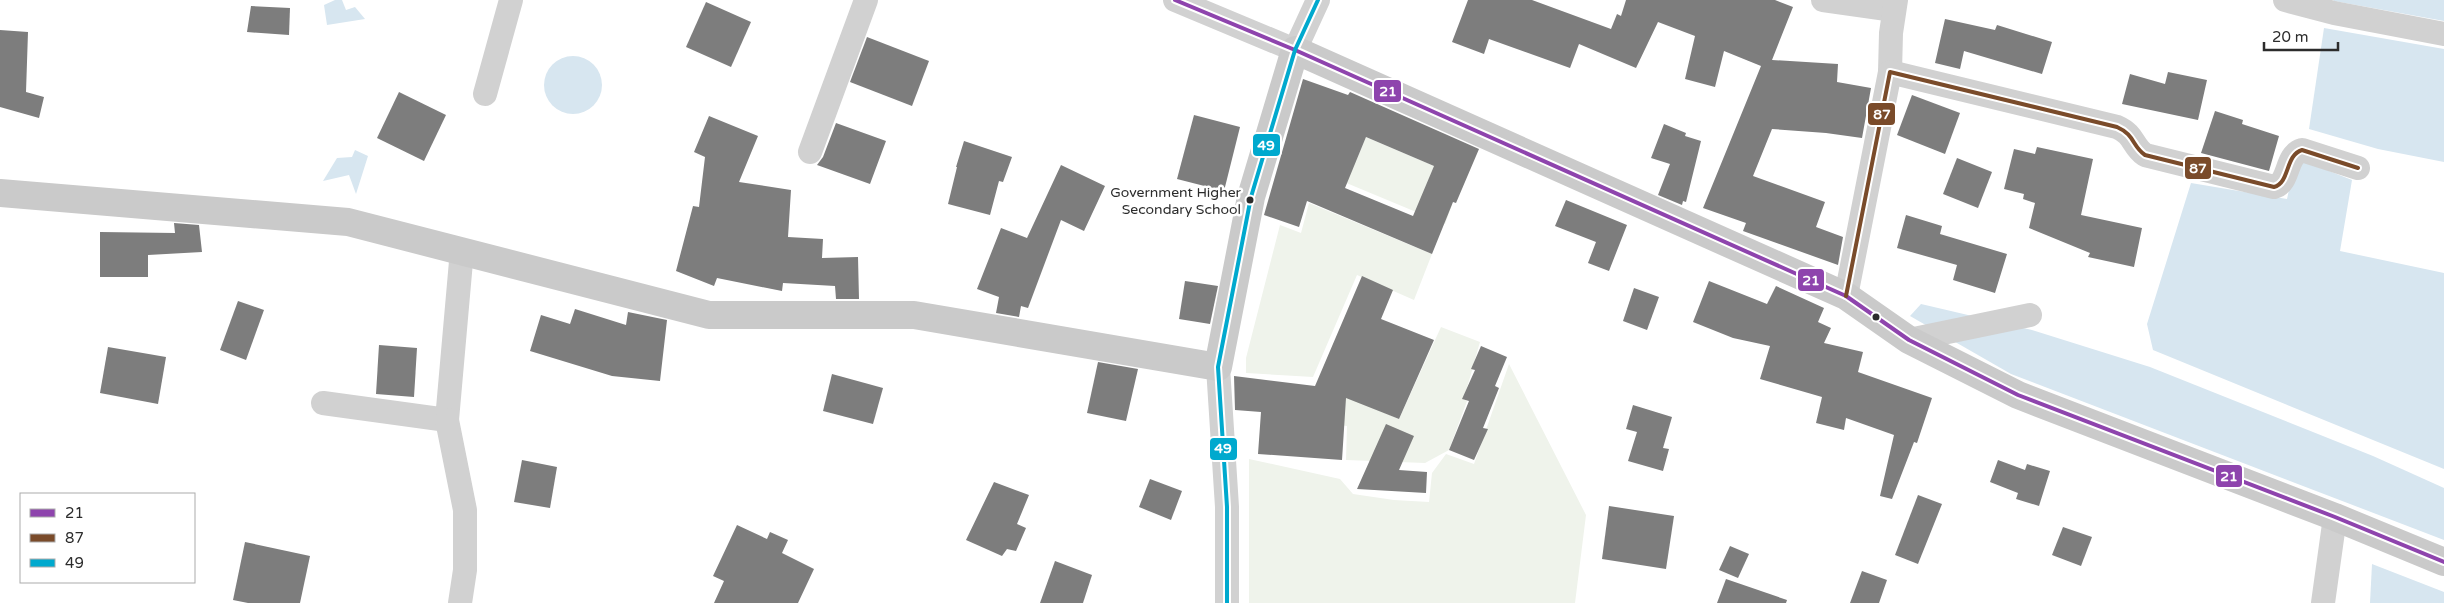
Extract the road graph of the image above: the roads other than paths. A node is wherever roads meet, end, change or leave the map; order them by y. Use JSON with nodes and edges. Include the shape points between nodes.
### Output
{"nodes":[{"id":1,"x":511,"y":0,"type":"edge"},
{"id":2,"x":866,"y":0,"type":"edge"},
{"id":3,"x":1175,"y":0,"type":"edge"},
{"id":4,"x":1318,"y":0,"type":"edge"},
{"id":5,"x":1823,"y":0,"type":"edge"},
{"id":6,"x":2285,"y":0,"type":"edge"},
{"id":7,"x":1895,"y":5,"type":"edge"},
{"id":8,"x":2444,"y":34,"type":"edge"},
{"id":9,"x":1295,"y":50,"type":"junction"},
{"id":10,"x":1890,"y":72,"type":"junction"},
{"id":11,"x":485,"y":94,"type":"dead end"},
{"id":12,"x":810,"y":152,"type":"dead end"},
{"id":13,"x":2358,"y":168,"type":"dead end"},
{"id":14,"x":0,"y":193,"type":"edge"},
{"id":15,"x":462,"y":250,"type":"junction"},
{"id":16,"x":1846,"y":296,"type":"junction"},
{"id":17,"x":2030,"y":315,"type":"dead end"},
{"id":18,"x":1909,"y":340,"type":"junction"},
{"id":19,"x":1218,"y":367,"type":"junction"},
{"id":20,"x":322,"y":403,"type":"dead end"},
{"id":21,"x":447,"y":420,"type":"junction"},
{"id":22,"x":2335,"y":517,"type":"junction"},
{"id":23,"x":2444,"y":562,"type":"edge"},
{"id":24,"x":460,"y":603,"type":"edge"},
{"id":25,"x":1228,"y":603,"type":"edge"},
{"id":26,"x":2323,"y":603,"type":"edge"}],
"edges":[{"from":1,"to":11,"type":"street"},
{"from":2,"to":12,"type":"street"},
{"from":3,"to":9,"type":"street"},
{"from":4,"to":9,"type":"street"},
{"from":5,"to":7,"type":"street"},
{"from":6,"to":8,"type":"street"},
{"from":7,"to":10,"type":"street"},
{"from":9,"to":16,"type":"street"},
{"from":9,"to":19,"type":"street","via":[[1251,197]]},
{"from":10,"to":13,"type":"street","via":[[2117,127],[2127,131],[2139,151],[2146,155],[2274,187],[2282,182],[2292,157],[2302,150]]},
{"from":10,"to":16,"type":"street"},
{"from":14,"to":15,"type":"street","via":[[348,222]]},
{"from":15,"to":19,"type":"street","via":[[709,315],[914,315]]},
{"from":15,"to":21,"type":"street"},
{"from":16,"to":18,"type":"street"},
{"from":17,"to":18,"type":"street"},
{"from":18,"to":22,"type":"street","via":[[2018,395]]},
{"from":19,"to":25,"type":"street"},
{"from":20,"to":21,"type":"street"},
{"from":21,"to":24,"type":"street","via":[[464,510],[465,570]]},
{"from":22,"to":23,"type":"street"},
{"from":22,"to":26,"type":"street"}]}
